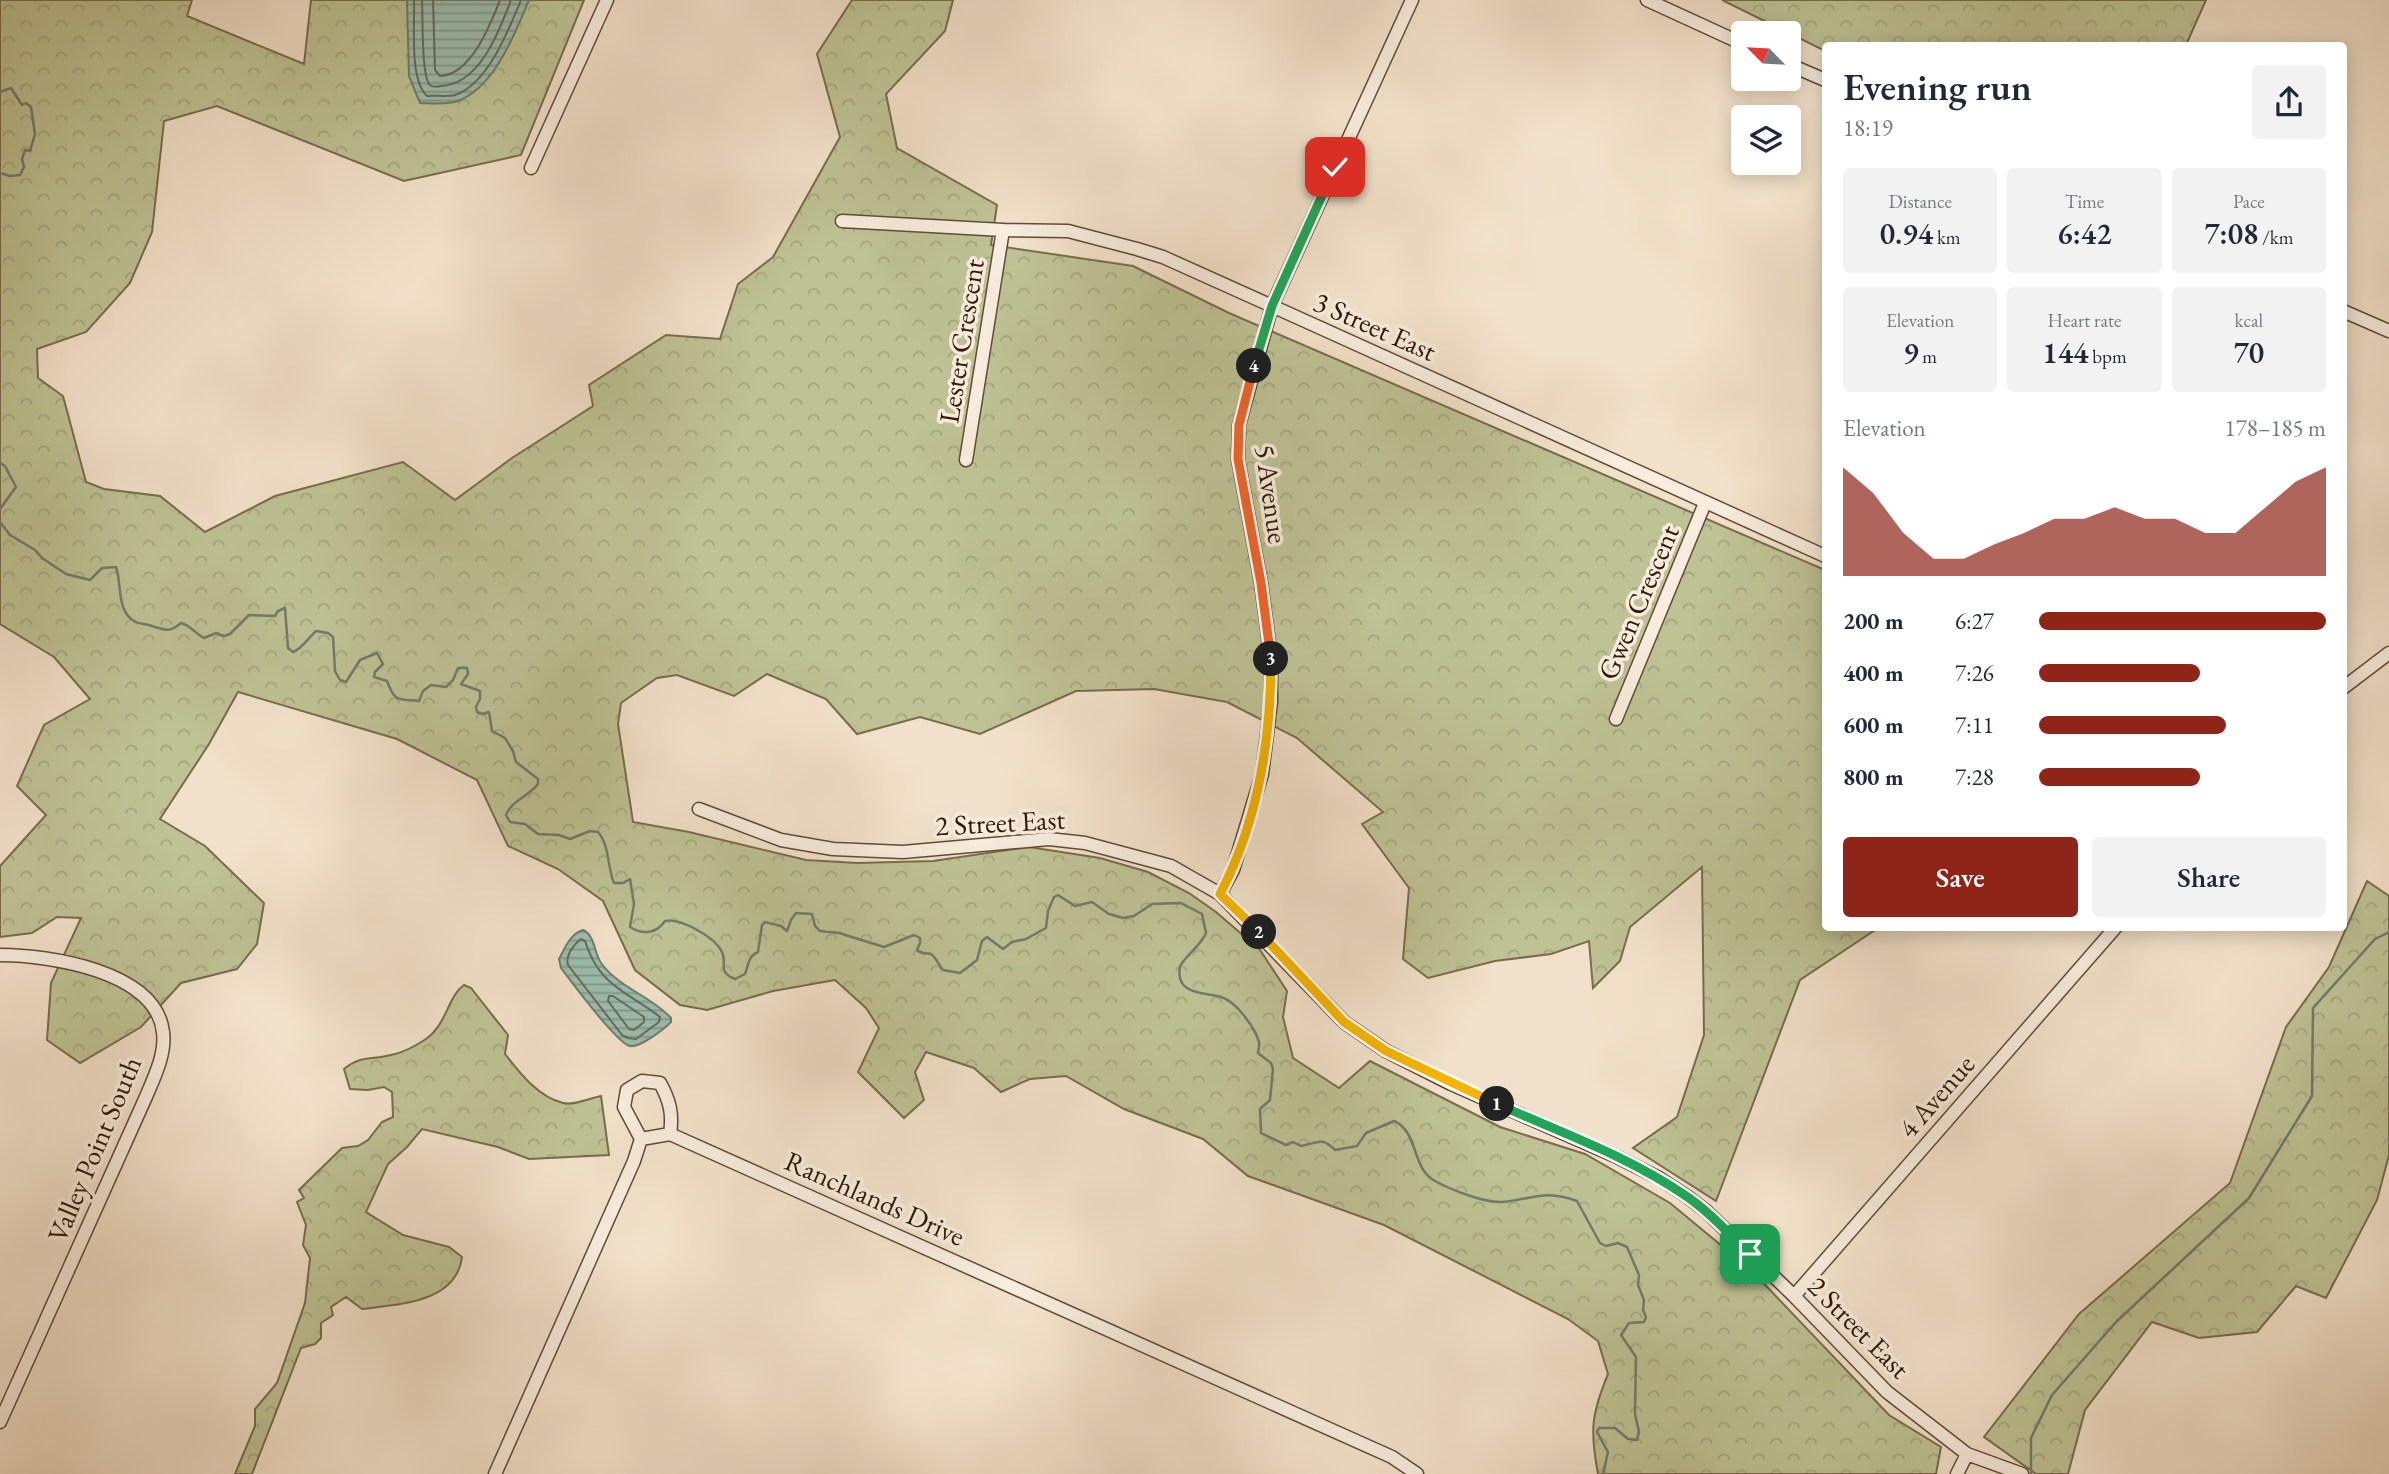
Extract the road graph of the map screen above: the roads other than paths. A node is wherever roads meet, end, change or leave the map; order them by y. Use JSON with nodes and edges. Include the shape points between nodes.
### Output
{"nodes":[{"id":1,"x":607,"y":0,"type":"edge"},
{"id":2,"x":1412,"y":0,"type":"edge"},
{"id":3,"x":1647,"y":0,"type":"edge"},
{"id":4,"x":1731,"y":38,"type":"edge"},
{"id":5,"x":1801,"y":70,"type":"edge"},
{"id":6,"x":1822,"y":79,"type":"edge"},
{"id":7,"x":531,"y":168,"type":"dead end"},
{"id":8,"x":842,"y":220,"type":"dead end"},
{"id":9,"x":1003,"y":230,"type":"junction"},
{"id":10,"x":1272,"y":306,"type":"junction"},
{"id":11,"x":2347,"y":313,"type":"edge"},
{"id":12,"x":2389,"y":331,"type":"edge"},
{"id":13,"x":966,"y":460,"type":"dead end"},
{"id":14,"x":1705,"y":503,"type":"junction"},
{"id":15,"x":1822,"y":555,"type":"edge"},
{"id":16,"x":2389,"y":653,"type":"edge"},
{"id":17,"x":2347,"y":685,"type":"edge"},
{"id":18,"x":1616,"y":719,"type":"dead end"},
{"id":19,"x":699,"y":809,"type":"dead end"},
{"id":20,"x":1220,"y":894,"type":"junction"},
{"id":21,"x":2112,"y":931,"type":"edge"},
{"id":22,"x":0,"y":955,"type":"edge"},
{"id":23,"x":670,"y":1134,"type":"junction"},
{"id":24,"x":641,"y":1139,"type":"junction"},
{"id":25,"x":1794,"y":1296,"type":"junction"},
{"id":26,"x":0,"y":1422,"type":"edge"},
{"id":27,"x":1967,"y":1454,"type":"junction"},
{"id":28,"x":495,"y":1474,"type":"edge"},
{"id":29,"x":1417,"y":1474,"type":"edge"},
{"id":30,"x":1957,"y":1474,"type":"edge"},
{"id":31,"x":2022,"y":1474,"type":"edge"}],
"edges":[{"from":1,"to":7,"type":"street"},
{"from":2,"to":10,"type":"street","name":"5 Avenue"},
{"from":3,"to":4,"type":"street"},
{"from":5,"to":6,"type":"street"},
{"from":8,"to":9,"type":"street","name":"3 Street East"},
{"from":9,"to":10,"type":"street","name":"3 Street East","via":[[1089,234],[1163,257]]},
{"from":9,"to":13,"type":"street","name":"Lester Crescent"},
{"from":10,"to":14,"type":"street","name":"3 Street East"},
{"from":10,"to":20,"type":"street","name":"5 Avenue","via":[[1239,425],[1238,459],[1269,646],[1271,702],[1262,774],[1233,870]]},
{"from":11,"to":12,"type":"street"},
{"from":14,"to":15,"type":"street","name":"3 Street East"},
{"from":14,"to":18,"type":"street","name":"Gwen Crescent"},
{"from":16,"to":17,"type":"street"},
{"from":19,"to":20,"type":"street","name":"2 Street East","via":[[780,841],[833,849],[903,852],[1049,839],[1085,843],[1171,866]]},
{"from":20,"to":25,"type":"street","name":"2 Street East","via":[[1344,1022],[1386,1051],[1451,1084],[1659,1178],[1706,1211]]},
{"from":21,"to":25,"type":"street","name":"4 Avenue"},
{"from":22,"to":26,"type":"street","name":"Valley Point South","via":[[55,959],[120,980],[154,1005],[164,1034],[145,1099]]},
{"from":23,"to":24,"type":"street"},
{"from":23,"to":24,"type":"street","via":[[670,1101],[660,1083],[642,1081],[627,1090],[624,1107]]},
{"from":23,"to":29,"type":"street","name":"Ranchlands Drive","via":[[1223,1380],[1392,1457]]},
{"from":24,"to":28,"type":"street"},
{"from":25,"to":27,"type":"street","name":"2 Street East","via":[[1887,1392]]},
{"from":27,"to":30,"type":"street"},
{"from":27,"to":31,"type":"street","name":"2 Street East"}]}
